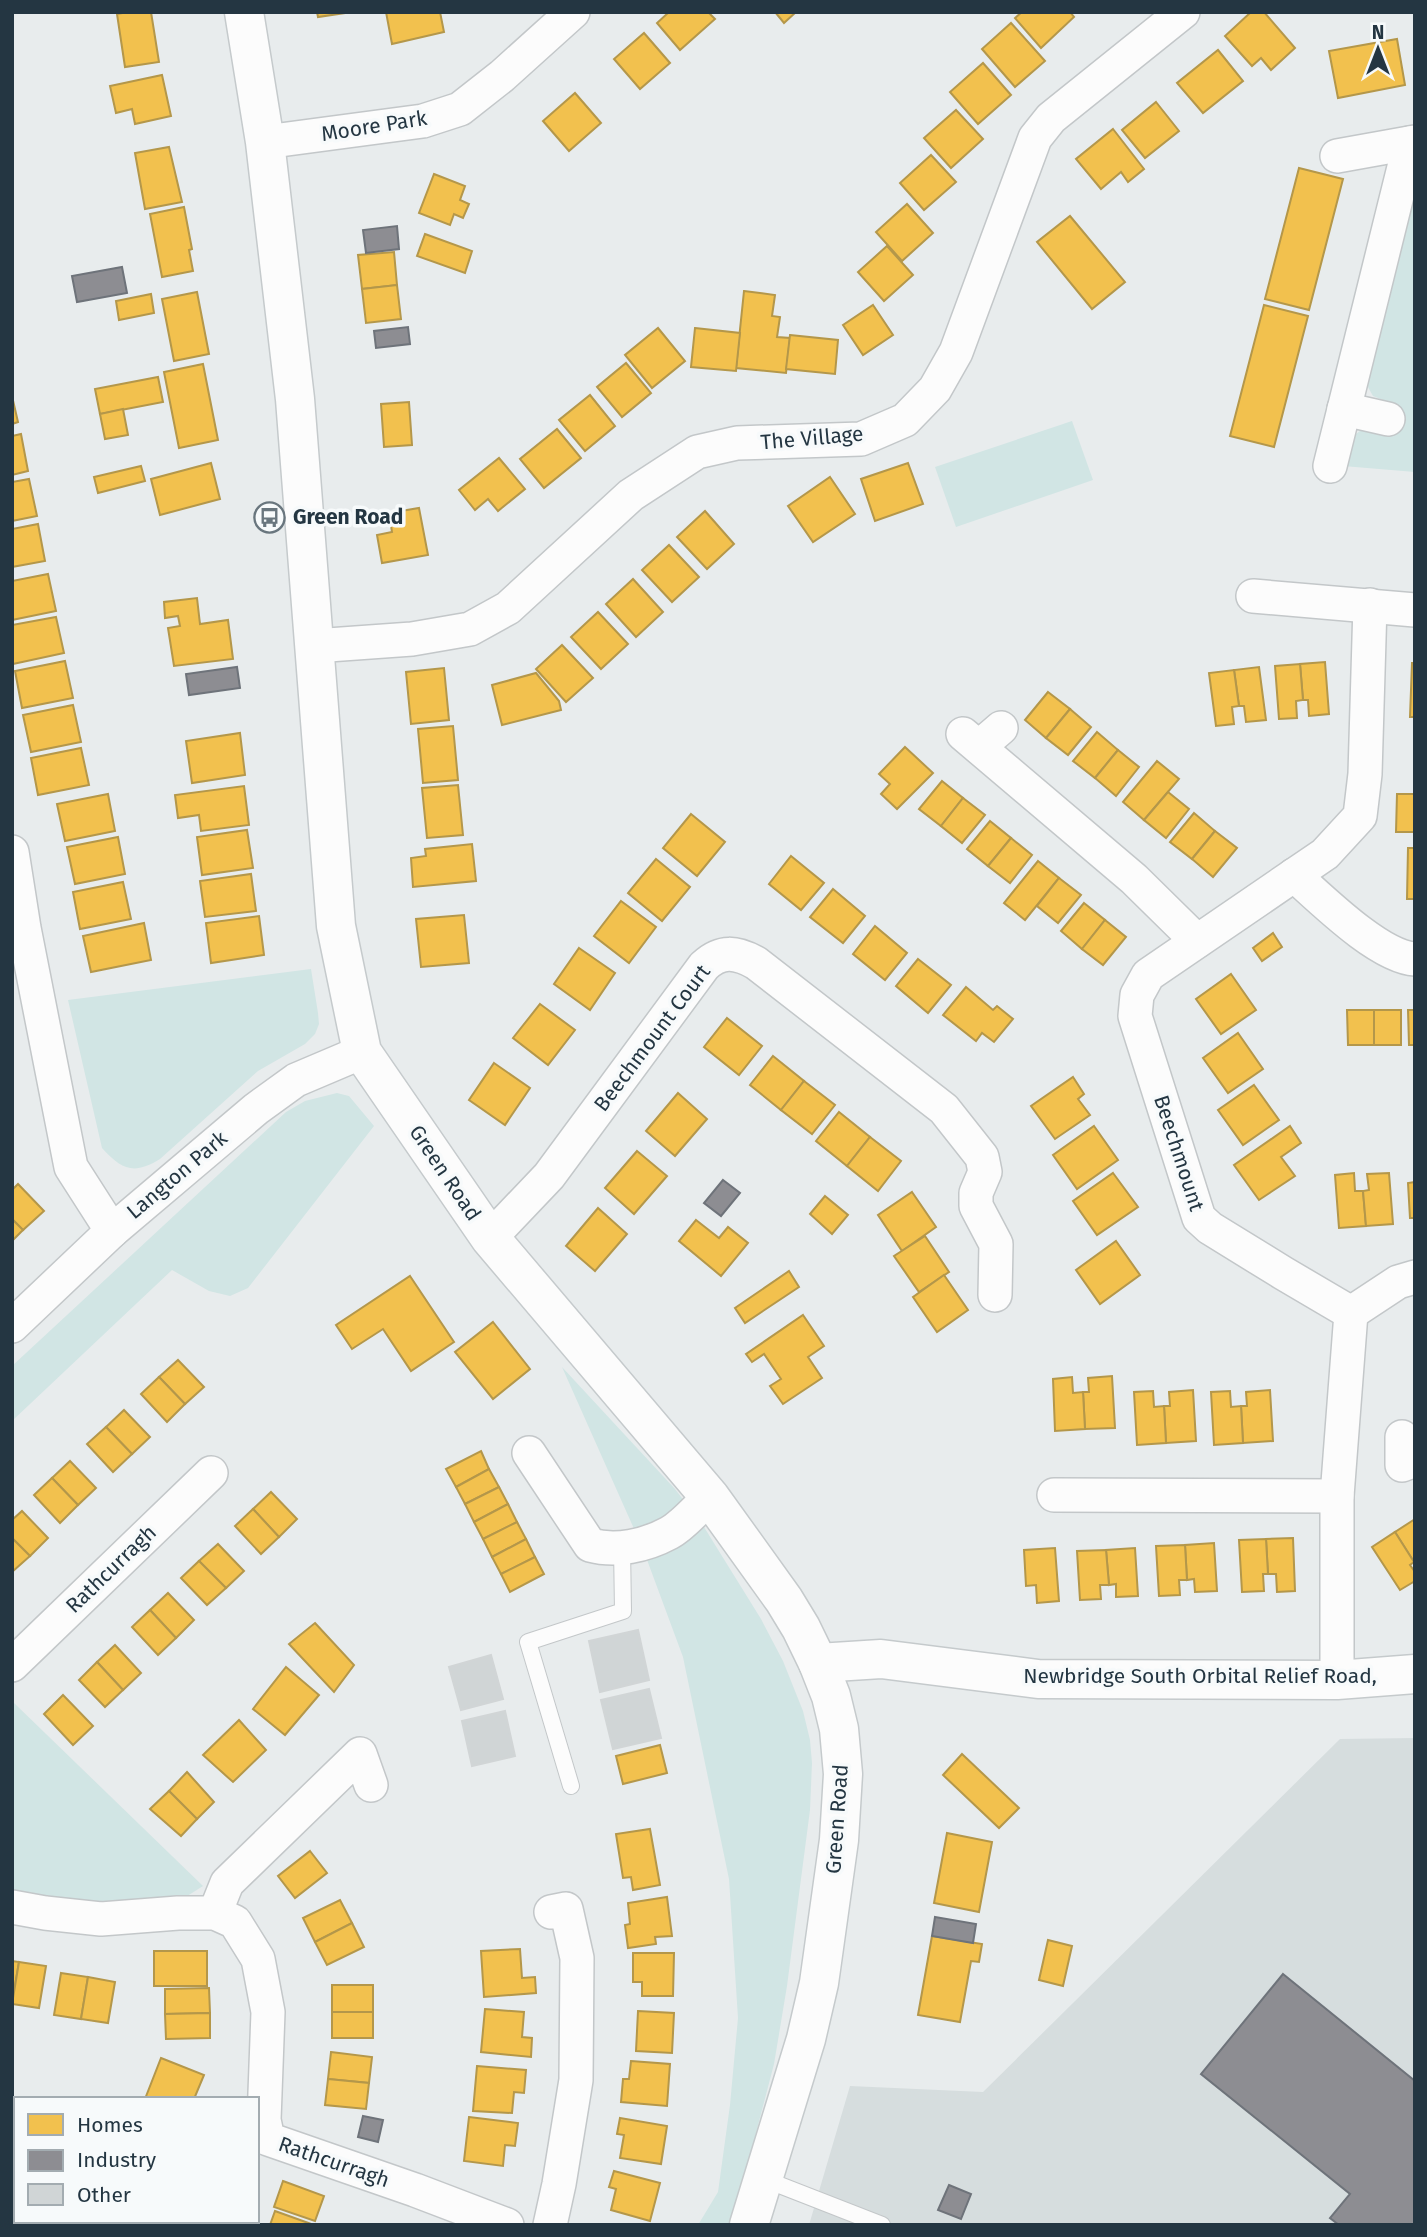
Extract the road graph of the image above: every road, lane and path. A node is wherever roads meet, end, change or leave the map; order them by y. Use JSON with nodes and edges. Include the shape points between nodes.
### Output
{"nodes":[{"id":1,"x":244,"y":12,"type":"edge"},
{"id":2,"x":573,"y":12,"type":"edge"},
{"id":3,"x":1183,"y":12,"type":"edge"},
{"id":4,"x":265,"y":142,"type":"junction"},
{"id":5,"x":1413,"y":143,"type":"edge"},
{"id":6,"x":1338,"y":156,"type":"dead end"},
{"id":7,"x":1344,"y":410,"type":"junction"},
{"id":8,"x":1388,"y":419,"type":"dead end"},
{"id":9,"x":1330,"y":466,"type":"dead end"},
{"id":10,"x":1253,"y":596,"type":"dead end"},
{"id":11,"x":1370,"y":606,"type":"junction"},
{"id":12,"x":1415,"y":610,"type":"edge"},
{"id":13,"x":314,"y":646,"type":"junction"},
{"id":14,"x":981,"y":737,"type":"dead end"},
{"id":15,"x":12,"y":852,"type":"edge"},
{"id":16,"x":1294,"y":875,"type":"junction"},
{"id":17,"x":18,"y":929,"type":"edge"},
{"id":18,"x":1197,"y":941,"type":"junction"},
{"id":19,"x":1415,"y":959,"type":"edge"},
{"id":20,"x":362,"y":1052,"type":"junction"},
{"id":21,"x":112,"y":1231,"type":"junction"},
{"id":22,"x":490,"y":1238,"type":"junction"},
{"id":23,"x":1415,"y":1277,"type":"edge"},
{"id":24,"x":995,"y":1295,"type":"dead end"},
{"id":25,"x":1351,"y":1313,"type":"junction"},
{"id":26,"x":12,"y":1326,"type":"edge"},
{"id":27,"x":529,"y":1453,"type":"dead end"},
{"id":28,"x":211,"y":1473,"type":"dead end"},
{"id":29,"x":1054,"y":1495,"type":"dead end"},
{"id":30,"x":1338,"y":1496,"type":"junction"},
{"id":31,"x":710,"y":1497,"type":"junction"},
{"id":32,"x":622,"y":1547,"type":"junction"},
{"id":33,"x":818,"y":1663,"type":"junction"},
{"id":34,"x":12,"y":1665,"type":"edge"},
{"id":35,"x":1415,"y":1674,"type":"edge"},
{"id":36,"x":1338,"y":1681,"type":"junction"},
{"id":37,"x":370,"y":1785,"type":"dead end"},
{"id":38,"x":571,"y":1786,"type":"dead end"},
{"id":39,"x":12,"y":1907,"type":"edge"},
{"id":40,"x":551,"y":1912,"type":"dead end"},
{"id":41,"x":215,"y":1913,"type":"junction"},
{"id":42,"x":263,"y":2143,"type":"edge"},
{"id":43,"x":764,"y":2179,"type":"junction"},
{"id":44,"x":506,"y":2225,"type":"edge"},
{"id":45,"x":550,"y":2225,"type":"edge"},
{"id":46,"x":749,"y":2225,"type":"edge"},
{"id":47,"x":882,"y":2225,"type":"edge"}],
"edges":[{"from":1,"to":4,"type":"street","name":"Green Road"},
{"from":2,"to":4,"type":"street","name":"Moore Park","via":[[460,109],[424,121]]},
{"from":3,"to":13,"type":"street","name":"The Village","via":[[1051,118],[1035,138],[956,352],[934,389],[905,420],[861,439],[737,443],[697,452],[631,495],[508,608],[470,629],[412,639]]},
{"from":4,"to":13,"type":"street","name":"Green Road","via":[[295,399]]},
{"from":5,"to":6,"type":"street"},
{"from":5,"to":7,"type":"street"},
{"from":7,"to":8,"type":"street"},
{"from":7,"to":9,"type":"street"},
{"from":10,"to":11,"type":"street"},
{"from":11,"to":12,"type":"street"},
{"from":11,"to":16,"type":"street","name":"Beechmount","via":[[1360,816],[1325,854]]},
{"from":13,"to":20,"type":"street","name":"Green Road","via":[[336,926]]},
{"from":14,"to":18,"type":"street"},
{"from":15,"to":17,"type":"street"},
{"from":16,"to":18,"type":"street","name":"Beechmount"},
{"from":16,"to":19,"type":"street","via":[[1341,917],[1392,953]]},
{"from":17,"to":21,"type":"street","via":[[71,1167]]},
{"from":18,"to":25,"type":"street","name":"Beechmount","via":[[1148,975],[1135,1016],[1199,1218]]},
{"from":20,"to":21,"type":"street","name":"Langton Park","via":[[296,1080]]},
{"from":20,"to":22,"type":"street","name":"Green Road"},
{"from":21,"to":26,"type":"street","name":"Langton Park"},
{"from":22,"to":24,"type":"street","name":"Beechmount Court","via":[[549,1176],[704,966],[723,954],[741,955],[944,1109],[982,1157],[985,1172],[976,1206],[996,1244]]},
{"from":22,"to":31,"type":"street","name":"Green Road"},
{"from":23,"to":25,"type":"street","via":[[1398,1282]]},
{"from":25,"to":30,"type":"street"},
{"from":27,"to":32,"type":"street","via":[[590,1545]]},
{"from":28,"to":34,"type":"street","name":"Rathcurragh"},
{"from":29,"to":30,"type":"street"},
{"from":30,"to":36,"type":"street"},
{"from":31,"to":32,"type":"street","via":[[670,1532]]},
{"from":31,"to":33,"type":"street","name":"Green Road","via":[[784,1600]]},
{"from":32,"to":38,"type":"lane","via":[[623,1611],[528,1642]]},
{"from":33,"to":36,"type":"street","name":"Newbridge South Orbital Relief Road,","via":[[881,1659],[1038,1679]]},
{"from":33,"to":43,"type":"street","name":"Green Road","via":[[839,1729],[843,1774],[839,1840],[819,1983]]},
{"from":35,"to":36,"type":"street","name":"Newbridge South Orbital Relief Road,"},
{"from":37,"to":41,"type":"street","via":[[360,1754],[227,1884]]},
{"from":39,"to":41,"type":"street","via":[[101,1919]]},
{"from":40,"to":45,"type":"street","via":[[566,1909],[577,1958],[576,2080]]},
{"from":41,"to":42,"type":"street","name":"Rathcurragh","via":[[235,1922],[258,1959],[268,2012]]},
{"from":42,"to":44,"type":"street","name":"Rathcurragh","via":[[415,2190]]},
{"from":43,"to":46,"type":"street","name":"Green Road"},
{"from":43,"to":47,"type":"lane"}]}
